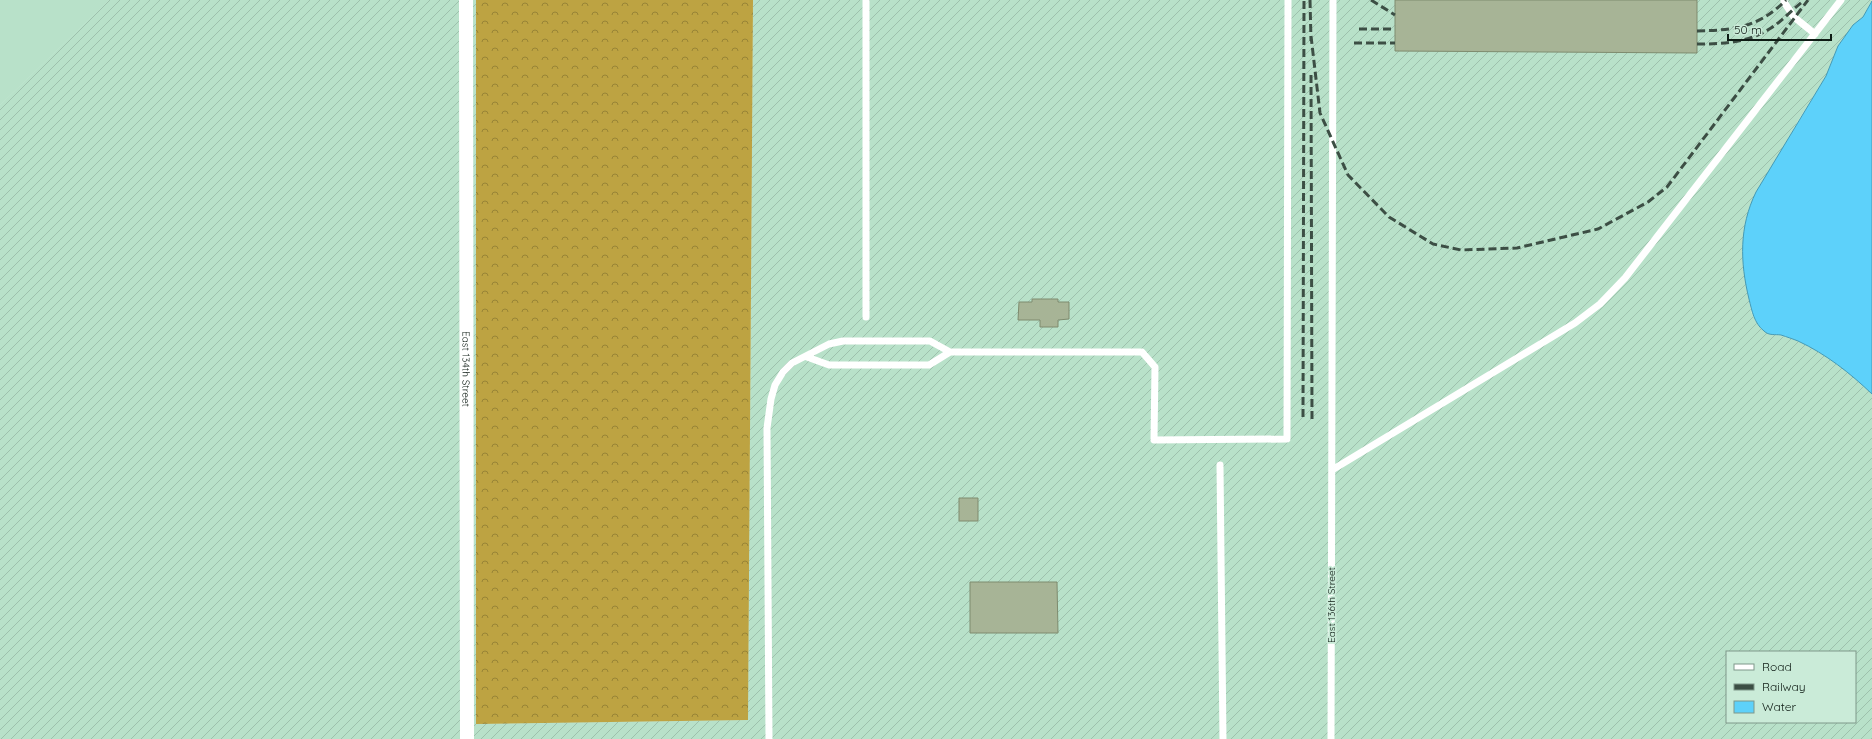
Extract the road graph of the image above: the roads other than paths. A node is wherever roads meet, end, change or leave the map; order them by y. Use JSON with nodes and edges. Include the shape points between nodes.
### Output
{"nodes":[{"id":1,"x":466,"y":0,"type":"edge"},
{"id":2,"x":866,"y":0,"type":"edge"},
{"id":3,"x":1288,"y":0,"type":"edge"},
{"id":4,"x":1333,"y":0,"type":"edge"},
{"id":5,"x":1784,"y":0,"type":"edge"},
{"id":6,"x":1841,"y":0,"type":"edge"},
{"id":7,"x":1814,"y":34,"type":"junction"},
{"id":8,"x":866,"y":317,"type":"dead end"},
{"id":9,"x":950,"y":352,"type":"junction"},
{"id":10,"x":807,"y":357,"type":"junction"},
{"id":11,"x":1220,"y":465,"type":"dead end"},
{"id":12,"x":1332,"y":470,"type":"junction"},
{"id":13,"x":466,"y":739,"type":"edge"},
{"id":14,"x":769,"y":739,"type":"edge"},
{"id":15,"x":1223,"y":739,"type":"edge"},
{"id":16,"x":1331,"y":739,"type":"edge"}],
"edges":[{"from":1,"to":13,"type":"street","name":"East 134th Street"},
{"from":2,"to":8,"type":"lane"},
{"from":3,"to":9,"type":"lane","via":[[1287,440],[1154,440],[1155,367],[1142,352]]},
{"from":4,"to":12,"type":"lane","name":"East 136th Street"},
{"from":5,"to":7,"type":"lane","via":[[1794,17]]},
{"from":6,"to":7,"type":"lane"},
{"from":7,"to":12,"type":"lane","via":[[1625,278],[1600,304],[1575,323]]},
{"from":9,"to":10,"type":"lane","via":[[929,364],[829,364]]},
{"from":9,"to":10,"type":"lane","via":[[930,341],[843,341],[829,344]]},
{"from":10,"to":14,"type":"lane","via":[[792,363],[783,372],[775,385],[768,413]]},
{"from":11,"to":15,"type":"lane"},
{"from":12,"to":16,"type":"lane","name":"East 136th Street"}]}
